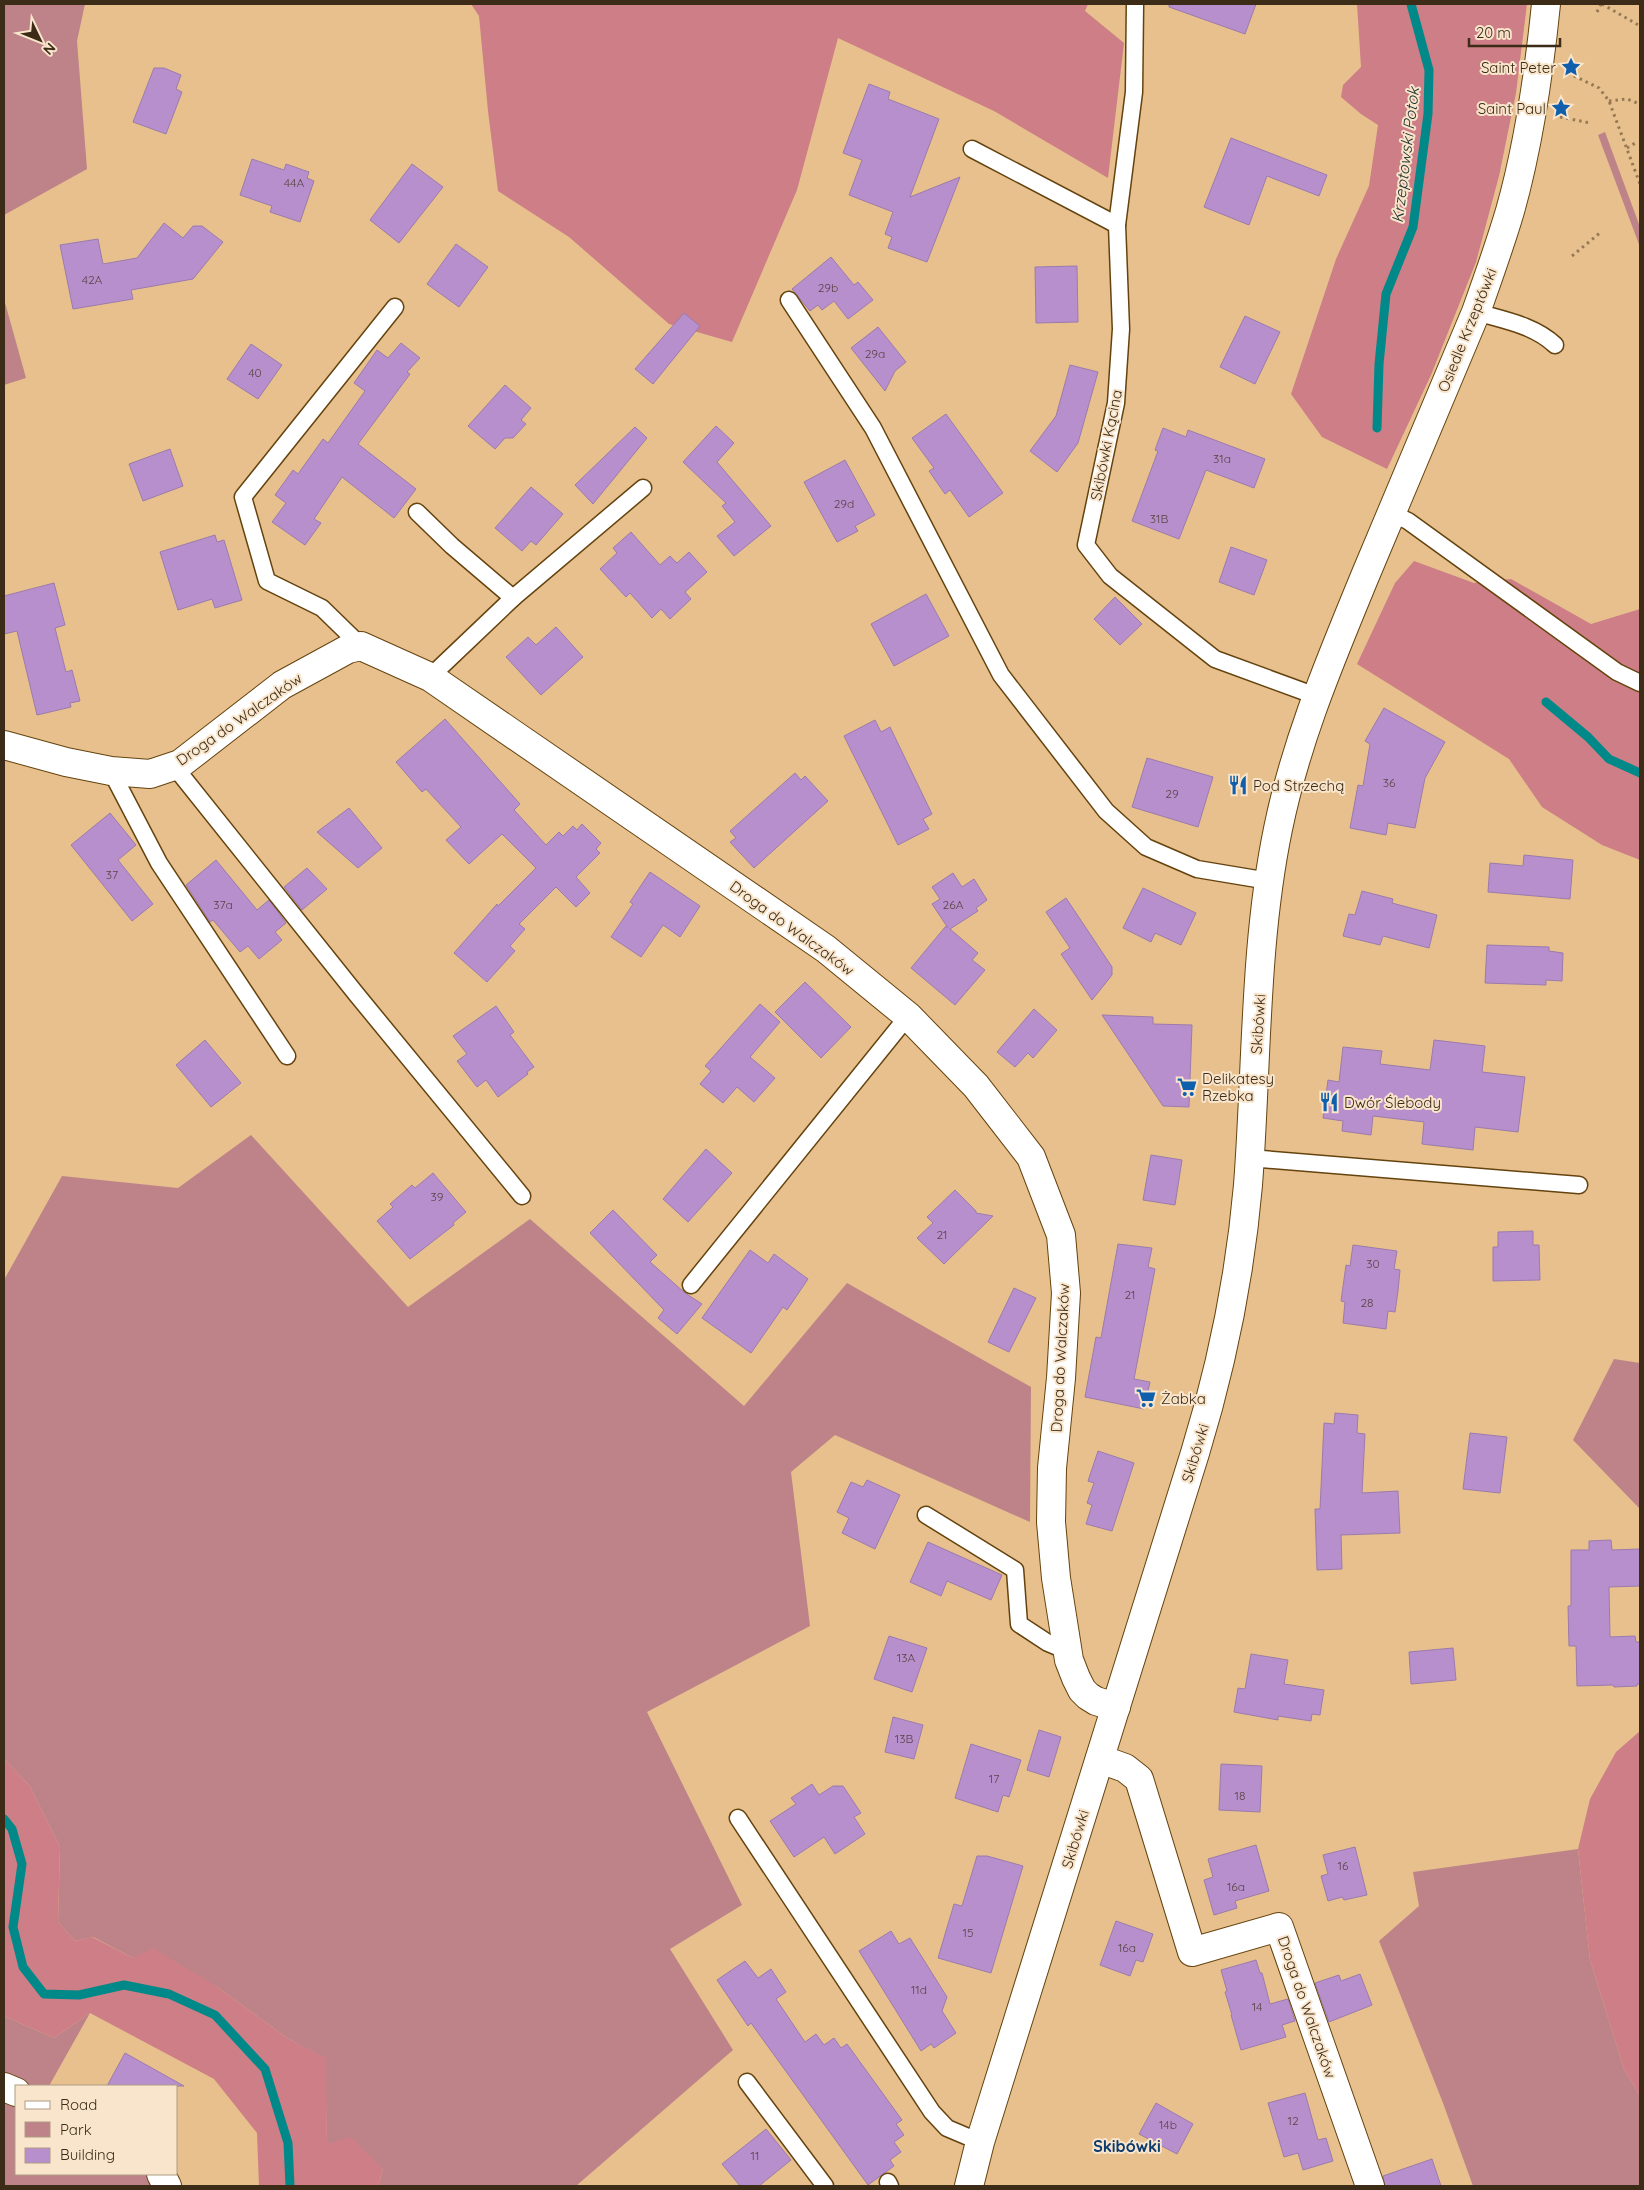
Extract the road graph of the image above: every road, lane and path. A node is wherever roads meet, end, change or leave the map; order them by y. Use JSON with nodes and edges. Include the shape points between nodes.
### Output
{"nodes":[{"id":1,"x":1135,"y":4,"type":"edge"},
{"id":2,"x":1546,"y":4,"type":"edge"},
{"id":3,"x":1601,"y":4,"type":"edge"},
{"id":4,"x":1597,"y":12,"type":"dead end"},
{"id":5,"x":1640,"y":26,"type":"edge"},
{"id":6,"x":1563,"y":73,"type":"dead end"},
{"id":7,"x":1609,"y":102,"type":"junction"},
{"id":8,"x":1640,"y":104,"type":"edge"},
{"id":9,"x":1555,"y":116,"type":"dead end"},
{"id":10,"x":1590,"y":123,"type":"dead end"},
{"id":11,"x":1637,"y":142,"type":"dead end"},
{"id":12,"x":1627,"y":148,"type":"junction"},
{"id":13,"x":972,"y":149,"type":"dead end"},
{"id":14,"x":1640,"y":184,"type":"edge"},
{"id":15,"x":1118,"y":225,"type":"junction"},
{"id":16,"x":1601,"y":232,"type":"dead end"},
{"id":17,"x":1572,"y":256,"type":"dead end"},
{"id":18,"x":788,"y":300,"type":"dead end"},
{"id":19,"x":395,"y":307,"type":"dead end"},
{"id":20,"x":1476,"y":312,"type":"junction"},
{"id":21,"x":1555,"y":345,"type":"dead end"},
{"id":22,"x":643,"y":488,"type":"dead end"},
{"id":23,"x":417,"y":512,"type":"dead end"},
{"id":24,"x":1391,"y":513,"type":"junction"},
{"id":25,"x":513,"y":598,"type":"junction"},
{"id":26,"x":1338,"y":642,"type":"joint"},
{"id":27,"x":361,"y":646,"type":"junction"},
{"id":28,"x":430,"y":677,"type":"junction"},
{"id":29,"x":1640,"y":684,"type":"edge"},
{"id":30,"x":1316,"y":696,"type":"junction"},
{"id":31,"x":4,"y":745,"type":"edge"},
{"id":32,"x":174,"y":766,"type":"junction"},
{"id":33,"x":111,"y":771,"type":"junction"},
{"id":34,"x":1269,"y":881,"type":"junction"},
{"id":35,"x":908,"y":1016,"type":"junction"},
{"id":36,"x":287,"y":1056,"type":"dead end"},
{"id":37,"x":1249,"y":1158,"type":"junction"},
{"id":38,"x":1579,"y":1185,"type":"dead end"},
{"id":39,"x":522,"y":1196,"type":"dead end"},
{"id":40,"x":691,"y":1286,"type":"dead end"},
{"id":41,"x":926,"y":1515,"type":"dead end"},
{"id":42,"x":1067,"y":1651,"type":"junction"},
{"id":43,"x":1116,"y":1707,"type":"junction"},
{"id":44,"x":1100,"y":1759,"type":"junction"},
{"id":45,"x":738,"y":1818,"type":"dead end"},
{"id":46,"x":747,"y":2082,"type":"dead end"},
{"id":47,"x":980,"y":2142,"type":"junction"},
{"id":48,"x":162,"y":2175,"type":"edge"},
{"id":49,"x":168,"y":2186,"type":"edge"},
{"id":50,"x":824,"y":2186,"type":"edge"},
{"id":51,"x":968,"y":2186,"type":"edge"},
{"id":52,"x":1370,"y":2186,"type":"edge"}],
"edges":[{"from":1,"to":15,"type":"lane","name":"Skibówki Kącina","via":[[1134,92]]},
{"from":2,"to":20,"type":"street","name":"Osiedle Krzeptówki","via":[[1521,164],[1504,229]]},
{"from":3,"to":4,"type":"path"},
{"from":3,"to":5,"type":"path"},
{"from":6,"to":7,"type":"path","via":[[1572,74],[1599,88]]},
{"from":7,"to":8,"type":"path","via":[[1627,99]]},
{"from":7,"to":12,"type":"path"},
{"from":9,"to":10,"type":"path"},
{"from":11,"to":12,"type":"path"},
{"from":12,"to":14,"type":"path"},
{"from":13,"to":15,"type":"lane"},
{"from":15,"to":30,"type":"lane","name":"Skibówki Kącina","via":[[1120,329],[1116,404],[1086,545],[1110,576],[1216,659]]},
{"from":16,"to":17,"type":"path"},
{"from":18,"to":34,"type":"lane","via":[[873,428],[1001,675],[1106,811],[1146,847],[1197,869]]},
{"from":19,"to":27,"type":"lane","via":[[244,497],[267,581],[322,608]]},
{"from":20,"to":21,"type":"lane","via":[[1528,328]]},
{"from":20,"to":24,"type":"street","name":"Osiedle Krzeptówki"},
{"from":22,"to":25,"type":"lane"},
{"from":23,"to":25,"type":"lane"},
{"from":24,"to":26,"type":"street","name":"Osiedle Krzeptówki"},
{"from":24,"to":29,"type":"lane","via":[[1408,521],[1617,672]]},
{"from":25,"to":28,"type":"lane"},
{"from":26,"to":30,"type":"street","name":"Skibówki"},
{"from":27,"to":28,"type":"street","name":"Droga do Walczaków"},
{"from":27,"to":32,"type":"street","name":"Droga do Walczaków","via":[[282,686]]},
{"from":28,"to":35,"type":"street","name":"Droga do Walczaków","via":[[826,949]]},
{"from":30,"to":34,"type":"street","name":"Skibówki","via":[[1289,778]]},
{"from":31,"to":33,"type":"street","name":"Droga do Walczaków"},
{"from":32,"to":33,"type":"street","name":"Droga do Walczaków","via":[[150,774]]},
{"from":32,"to":39,"type":"lane","via":[[356,995]]},
{"from":33,"to":36,"type":"lane","via":[[159,863]]},
{"from":34,"to":37,"type":"street","name":"Skibówki"},
{"from":35,"to":40,"type":"lane"},
{"from":35,"to":42,"type":"street","name":"Droga do Walczaków","via":[[976,1086],[1031,1156],[1061,1235],[1066,1293],[1052,1468],[1051,1522]]},
{"from":37,"to":38,"type":"lane"},
{"from":37,"to":43,"type":"street","name":"Skibówki","via":[[1236,1287],[1224,1346],[1200,1435]]},
{"from":41,"to":42,"type":"lane","via":[[1015,1570],[1019,1624]]},
{"from":42,"to":43,"type":"street","name":"Droga do Walczaków","via":[[1082,1690],[1096,1701]]},
{"from":43,"to":44,"type":"street","name":"Skibówki"},
{"from":44,"to":47,"type":"street","name":"Skibówki"},
{"from":44,"to":52,"type":"street","name":"Droga do Walczaków","via":[[1125,1768],[1139,1780],[1192,1952],[1279,1927]]},
{"from":45,"to":47,"type":"lane","via":[[932,2112],[947,2128]]},
{"from":46,"to":50,"type":"lane"},
{"from":47,"to":51,"type":"street","name":"Skibówki"},
{"from":48,"to":49,"type":"street"}]}
